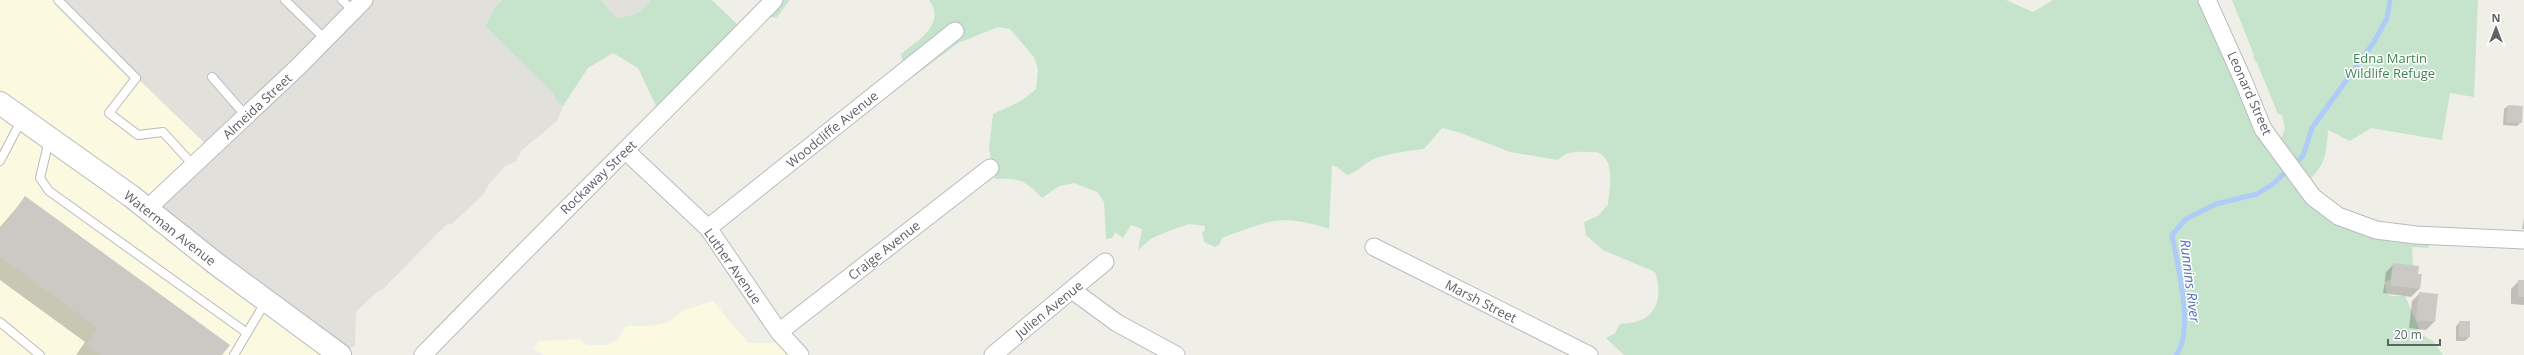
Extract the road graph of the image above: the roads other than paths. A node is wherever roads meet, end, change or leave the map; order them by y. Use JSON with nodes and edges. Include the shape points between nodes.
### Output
{"nodes":[{"id":1,"x":58,"y":0,"type":"edge"},
{"id":2,"x":285,"y":0,"type":"edge"},
{"id":3,"x":774,"y":0,"type":"edge"},
{"id":4,"x":2207,"y":0,"type":"edge"},
{"id":5,"x":353,"y":4,"type":"edge"},
{"id":6,"x":955,"y":31,"type":"dead end"},
{"id":7,"x":325,"y":39,"type":"junction"},
{"id":8,"x":212,"y":77,"type":"dead end"},
{"id":9,"x":0,"y":102,"type":"edge"},
{"id":10,"x":246,"y":116,"type":"junction"},
{"id":11,"x":22,"y":118,"type":"junction"},
{"id":12,"x":49,"y":138,"type":"junction"},
{"id":13,"x":626,"y":151,"type":"junction"},
{"id":14,"x":0,"y":161,"type":"edge"},
{"id":15,"x":194,"y":166,"type":"junction"},
{"id":16,"x":990,"y":168,"type":"dead end"},
{"id":17,"x":147,"y":210,"type":"junction"},
{"id":18,"x":708,"y":228,"type":"junction"},
{"id":19,"x":2524,"y":240,"type":"edge"},
{"id":20,"x":1374,"y":247,"type":"dead end"},
{"id":21,"x":1105,"y":262,"type":"dead end"},
{"id":22,"x":1072,"y":290,"type":"junction"},
{"id":23,"x":266,"y":301,"type":"junction"},
{"id":24,"x":0,"y":322,"type":"edge"},
{"id":25,"x":779,"y":332,"type":"junction"},
{"id":26,"x":247,"y":333,"type":"junction"},
{"id":27,"x":40,"y":355,"type":"edge"},
{"id":28,"x":234,"y":355,"type":"edge"},
{"id":29,"x":340,"y":355,"type":"edge"},
{"id":30,"x":423,"y":355,"type":"edge"},
{"id":31,"x":800,"y":355,"type":"edge"},
{"id":32,"x":993,"y":355,"type":"edge"},
{"id":33,"x":1176,"y":355,"type":"edge"},
{"id":34,"x":1589,"y":355,"type":"edge"}],
"edges":[{"from":1,"to":15,"type":"lane","via":[[136,78],[109,113],[138,135],[163,132]]},
{"from":2,"to":7,"type":"lane"},
{"from":3,"to":13,"type":"street","name":"Rockaway Street"},
{"from":4,"to":19,"type":"street","name":"Leonard Street","via":[[2244,80],[2262,129],[2313,197],[2338,216],[2376,230],[2416,235]]},
{"from":5,"to":7,"type":"street","name":"Almeida Street"},
{"from":6,"to":18,"type":"street","name":"Woodcliffe Avenue"},
{"from":7,"to":10,"type":"street","name":"Almeida Street"},
{"from":8,"to":10,"type":"lane"},
{"from":9,"to":11,"type":"main road","name":"Waterman Avenue"},
{"from":10,"to":15,"type":"street","name":"Almeida Street"},
{"from":11,"to":12,"type":"main road","name":"Waterman Avenue"},
{"from":11,"to":14,"type":"lane"},
{"from":12,"to":17,"type":"main road","name":"Waterman Avenue"},
{"from":12,"to":26,"type":"lane","via":[[40,178],[49,191]]},
{"from":13,"to":18,"type":"street","name":"Luther Avenue"},
{"from":13,"to":30,"type":"street","name":"Rockaway Street","via":[[548,225]]},
{"from":15,"to":17,"type":"street","name":"Almeida Street"},
{"from":16,"to":25,"type":"street","name":"Craige Avenue"},
{"from":17,"to":23,"type":"main road","name":"Waterman Avenue"},
{"from":18,"to":25,"type":"street","name":"Luther Avenue"},
{"from":20,"to":34,"type":"street","name":"Marsh Street"},
{"from":21,"to":22,"type":"street","name":"Julien Avenue"},
{"from":22,"to":32,"type":"street","name":"Julien Avenue"},
{"from":22,"to":33,"type":"street","via":[[1117,323]]},
{"from":23,"to":26,"type":"lane"},
{"from":23,"to":29,"type":"main road","name":"Waterman Avenue"},
{"from":24,"to":27,"type":"lane"},
{"from":25,"to":31,"type":"street","name":"Luther Avenue"},
{"from":26,"to":28,"type":"lane"}]}
